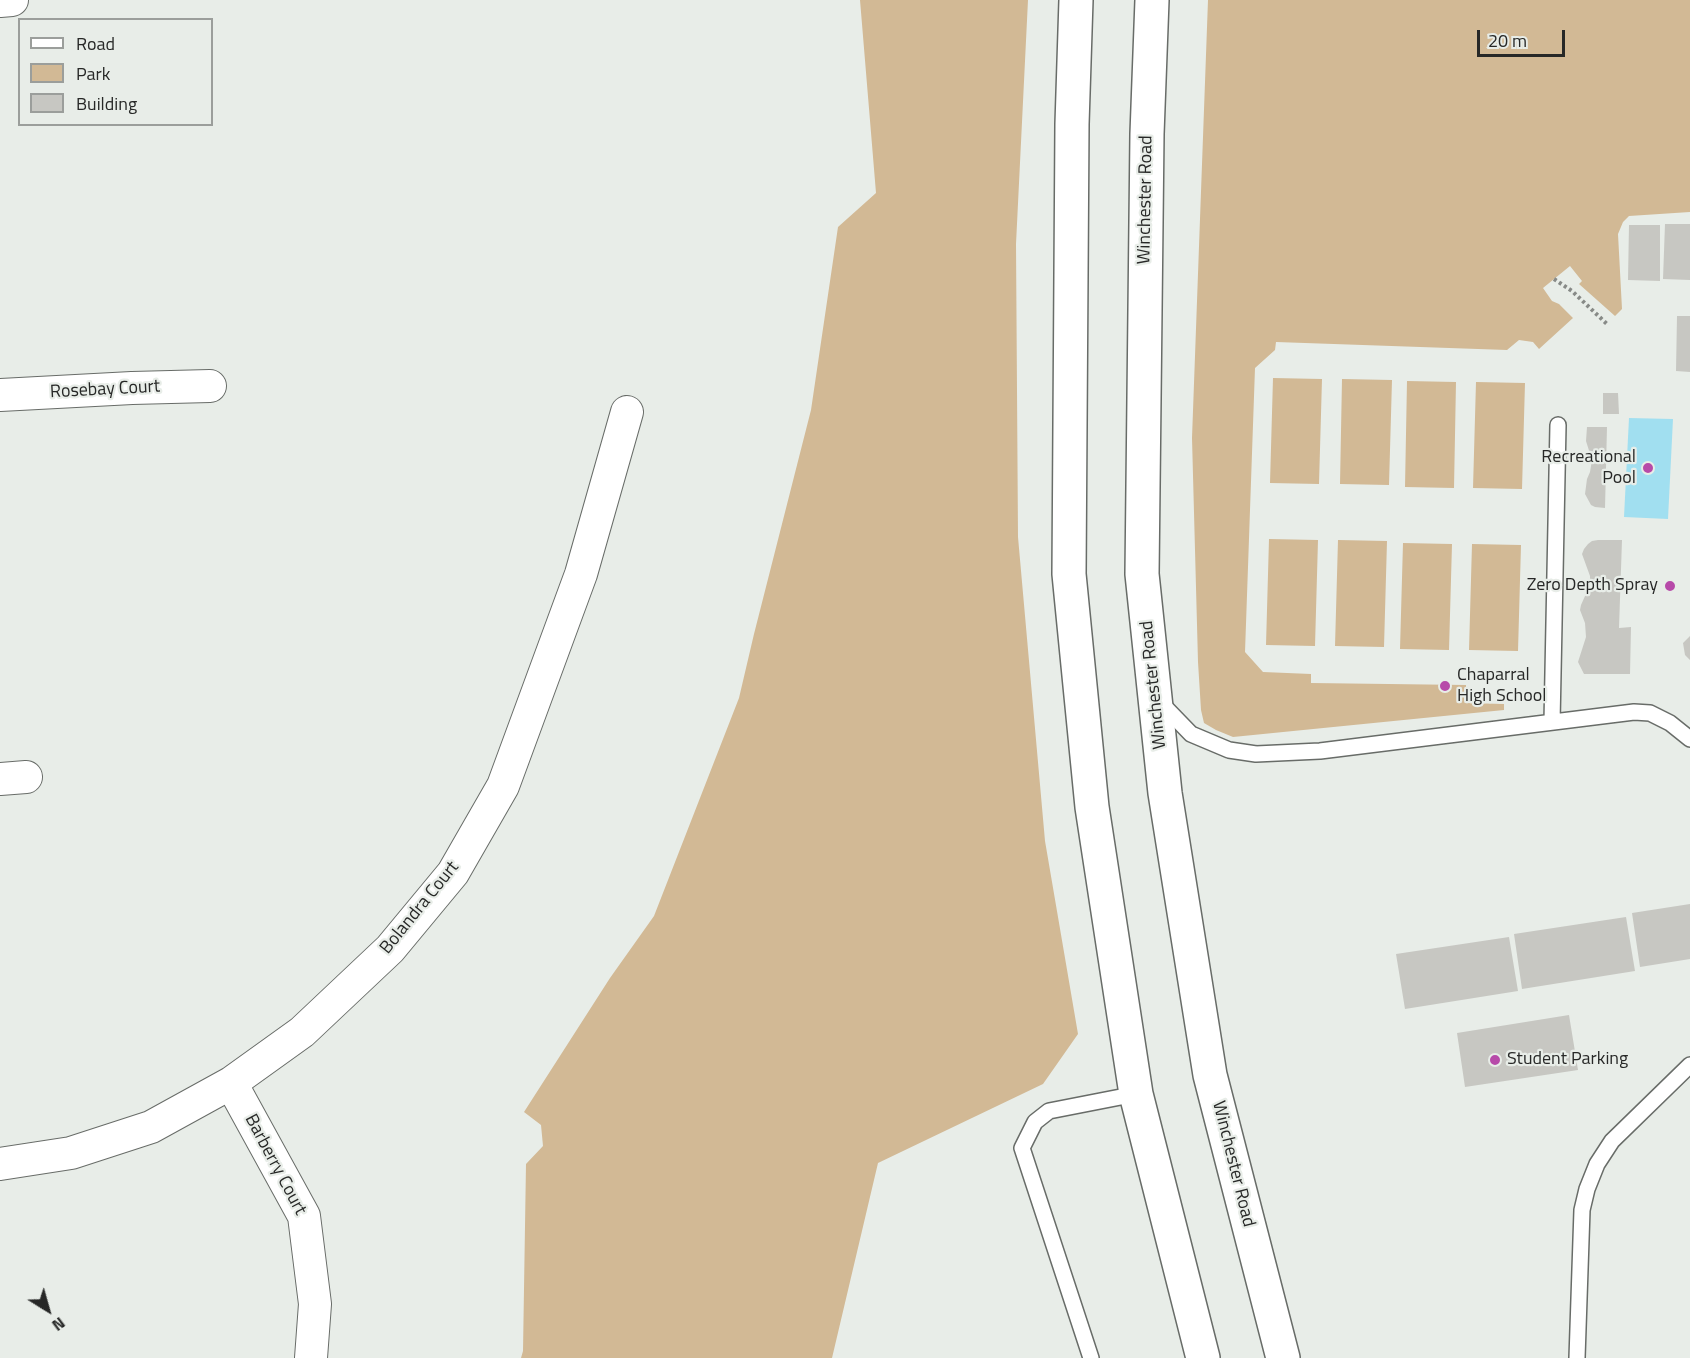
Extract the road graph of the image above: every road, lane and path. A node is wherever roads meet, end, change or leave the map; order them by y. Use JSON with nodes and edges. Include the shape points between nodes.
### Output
{"nodes":[{"id":1,"x":12,"y":0,"type":"edge"},
{"id":2,"x":1076,"y":0,"type":"edge"},
{"id":3,"x":1152,"y":0,"type":"edge"},
{"id":4,"x":0,"y":1,"type":"edge"},
{"id":5,"x":1554,"y":279,"type":"dead end"},
{"id":6,"x":1607,"y":324,"type":"dead end"},
{"id":7,"x":210,"y":386,"type":"dead end"},
{"id":8,"x":0,"y":395,"type":"edge"},
{"id":9,"x":627,"y":412,"type":"dead end"},
{"id":10,"x":1558,"y":425,"type":"dead end"},
{"id":11,"x":1155,"y":697,"type":"junction"},
{"id":12,"x":1552,"y":722,"type":"junction"},
{"id":13,"x":1690,"y":739,"type":"edge"},
{"id":14,"x":1690,"y":1065,"type":"edge"},
{"id":15,"x":231,"y":1083,"type":"junction"},
{"id":16,"x":1136,"y":1094,"type":"junction"},
{"id":17,"x":0,"y":1164,"type":"edge"},
{"id":18,"x":311,"y":1358,"type":"edge"},
{"id":19,"x":1092,"y":1358,"type":"edge"},
{"id":20,"x":1203,"y":1358,"type":"edge"},
{"id":21,"x":1283,"y":1358,"type":"edge"},
{"id":22,"x":1577,"y":1358,"type":"edge"}],
"edges":[{"from":1,"to":4,"type":"street"},
{"from":2,"to":16,"type":"main road","via":[[1069,574],[1092,807]]},
{"from":3,"to":11,"type":"main road","name":"Winchester Road","via":[[1142,574]]},
{"from":5,"to":6,"type":"path"},
{"from":7,"to":8,"type":"street","name":"Rosebay Court"},
{"from":9,"to":15,"type":"street","name":"Bolandra Court","via":[[581,574],[503,786],[453,873],[390,950],[302,1032]]},
{"from":10,"to":12,"type":"lane"},
{"from":11,"to":12,"type":"lane","via":[[1191,734],[1229,750],[1256,754],[1320,751]]},
{"from":11,"to":21,"type":"main road","name":"Winchester Road","via":[[1165,793],[1210,1075]]},
{"from":12,"to":13,"type":"lane","via":[[1650,713]]},
{"from":14,"to":22,"type":"lane","via":[[1612,1141],[1593,1172],[1582,1210]]},
{"from":15,"to":17,"type":"street","name":"Bolandra Court","via":[[152,1127],[71,1153]]},
{"from":15,"to":18,"type":"street","name":"Barberry Court","via":[[304,1216],[315,1304]]},
{"from":16,"to":19,"type":"lane","via":[[1049,1111],[1035,1122],[1022,1148]]},
{"from":16,"to":20,"type":"main road"}]}
